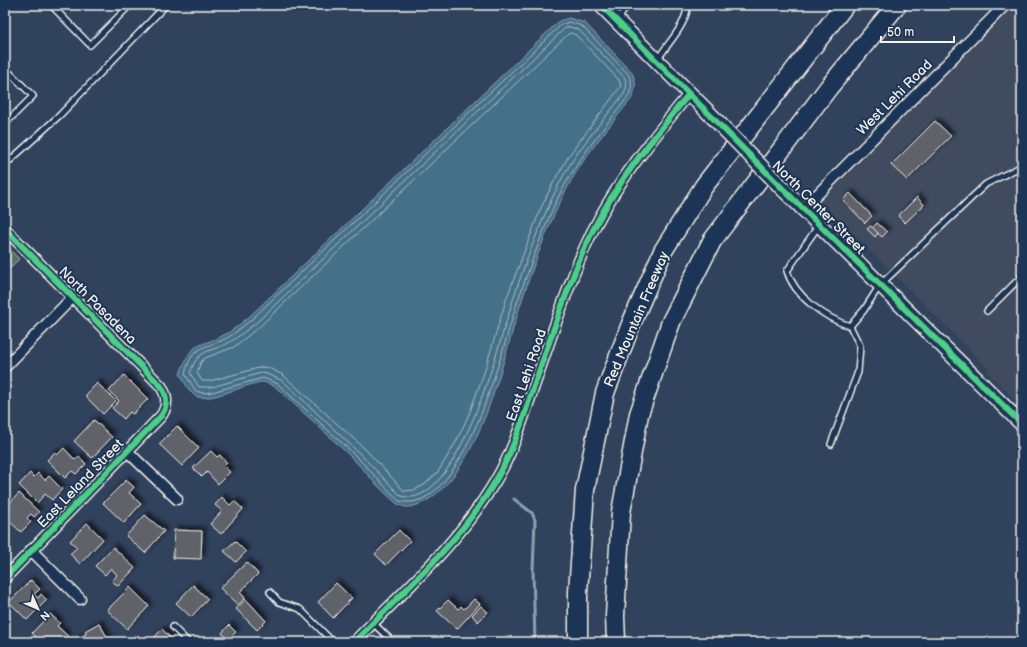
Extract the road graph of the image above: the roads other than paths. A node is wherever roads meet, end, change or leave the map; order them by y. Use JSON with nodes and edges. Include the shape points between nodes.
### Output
{"nodes":[{"id":1,"x":51,"y":5,"type":"edge"},
{"id":2,"x":130,"y":5,"type":"edge"},
{"id":3,"x":166,"y":5,"type":"edge"},
{"id":4,"x":601,"y":5,"type":"edge"},
{"id":5,"x":627,"y":5,"type":"edge"},
{"id":6,"x":688,"y":5,"type":"edge"},
{"id":7,"x":845,"y":5,"type":"edge"},
{"id":8,"x":897,"y":5,"type":"edge"},
{"id":9,"x":1005,"y":5,"type":"edge"},
{"id":10,"x":617,"y":22,"type":"junction"},
{"id":11,"x":657,"y":61,"type":"junction"},
{"id":12,"x":5,"y":68,"type":"edge"},
{"id":13,"x":689,"y":94,"type":"junction"},
{"id":14,"x":5,"y":124,"type":"edge"},
{"id":15,"x":5,"y":165,"type":"edge"},
{"id":16,"x":1022,"y":166,"type":"edge"},
{"id":17,"x":803,"y":209,"type":"junction"},
{"id":18,"x":819,"y":224,"type":"junction"},
{"id":19,"x":5,"y":229,"type":"edge"},
{"id":20,"x":1022,"y":276,"type":"edge"},
{"id":21,"x":880,"y":284,"type":"junction"},
{"id":22,"x":73,"y":296,"type":"junction"},
{"id":23,"x":987,"y":311,"type":"dead end"},
{"id":24,"x":850,"y":326,"type":"junction"},
{"id":25,"x":5,"y":367,"type":"edge"},
{"id":26,"x":167,"y":402,"type":"joint"},
{"id":27,"x":1022,"y":424,"type":"edge"},
{"id":28,"x":831,"y":444,"type":"dead end"},
{"id":29,"x":127,"y":451,"type":"junction"},
{"id":30,"x":177,"y":499,"type":"dead end"},
{"id":31,"x":31,"y":550,"type":"junction"},
{"id":32,"x":5,"y":578,"type":"edge"},
{"id":33,"x":270,"y":592,"type":"dead end"},
{"id":34,"x":80,"y":599,"type":"dead end"},
{"id":35,"x":373,"y":622,"type":"junction"},
{"id":36,"x":173,"y":627,"type":"dead end"},
{"id":37,"x":188,"y":642,"type":"edge"},
{"id":38,"x":333,"y":642,"type":"edge"},
{"id":39,"x":354,"y":642,"type":"edge"},
{"id":40,"x":393,"y":642,"type":"edge"},
{"id":41,"x":578,"y":642,"type":"edge"},
{"id":42,"x":616,"y":642,"type":"edge"}],
"edges":[{"from":1,"to":2,"type":"lane","via":[[90,45]]},
{"from":3,"to":15,"type":"lane","via":[[60,115]]},
{"from":4,"to":10,"type":"street","name":"North Center Street"},
{"from":5,"to":10,"type":"lane"},
{"from":6,"to":11,"type":"lane","via":[[680,31]]},
{"from":7,"to":41,"type":"highway","name":"Red Mountain Freeway","via":[[704,186],[664,250],[631,324],[605,393],[585,490],[578,592]]},
{"from":8,"to":42,"type":"highway","via":[[829,87],[712,241],[671,322],[639,414],[620,512]]},
{"from":9,"to":17,"type":"street","name":"West Lehi Road"},
{"from":10,"to":11,"type":"street","name":"North Center Street"},
{"from":11,"to":13,"type":"street","name":"North Center Street"},
{"from":12,"to":14,"type":"lane","via":[[33,96]]},
{"from":13,"to":17,"type":"street","name":"North Center Street","bridge":true},
{"from":13,"to":35,"type":"street","name":"East Lehi Road","via":[[623,179],[592,232],[562,308],[516,440],[497,479],[464,528]]},
{"from":16,"to":21,"type":"lane","via":[[986,184]]},
{"from":17,"to":18,"type":"street","name":"North Center Street"},
{"from":18,"to":21,"type":"street","name":"North Center Street"},
{"from":18,"to":24,"type":"lane","via":[[787,271],[790,282],[818,310]]},
{"from":19,"to":22,"type":"street","name":"North Pasadena"},
{"from":20,"to":23,"type":"lane"},
{"from":21,"to":24,"type":"lane","via":[[864,310]]},
{"from":21,"to":27,"type":"street","name":"North Center Street"},
{"from":22,"to":25,"type":"street"},
{"from":22,"to":26,"type":"street","name":"North Pasadena","via":[[161,386]]},
{"from":24,"to":28,"type":"lane","via":[[860,346],[858,372]]},
{"from":26,"to":29,"type":"street","name":"East Leland Street","via":[[165,410]]},
{"from":29,"to":30,"type":"street"},
{"from":29,"to":31,"type":"street","name":"East Leland Street"},
{"from":31,"to":32,"type":"street","name":"East Leland Street"},
{"from":31,"to":34,"type":"street"},
{"from":33,"to":38,"type":"lane","via":[[279,602],[300,609]]},
{"from":35,"to":39,"type":"street","name":"East Lehi Road"},
{"from":35,"to":40,"type":"lane"},
{"from":36,"to":37,"type":"lane"}]}
